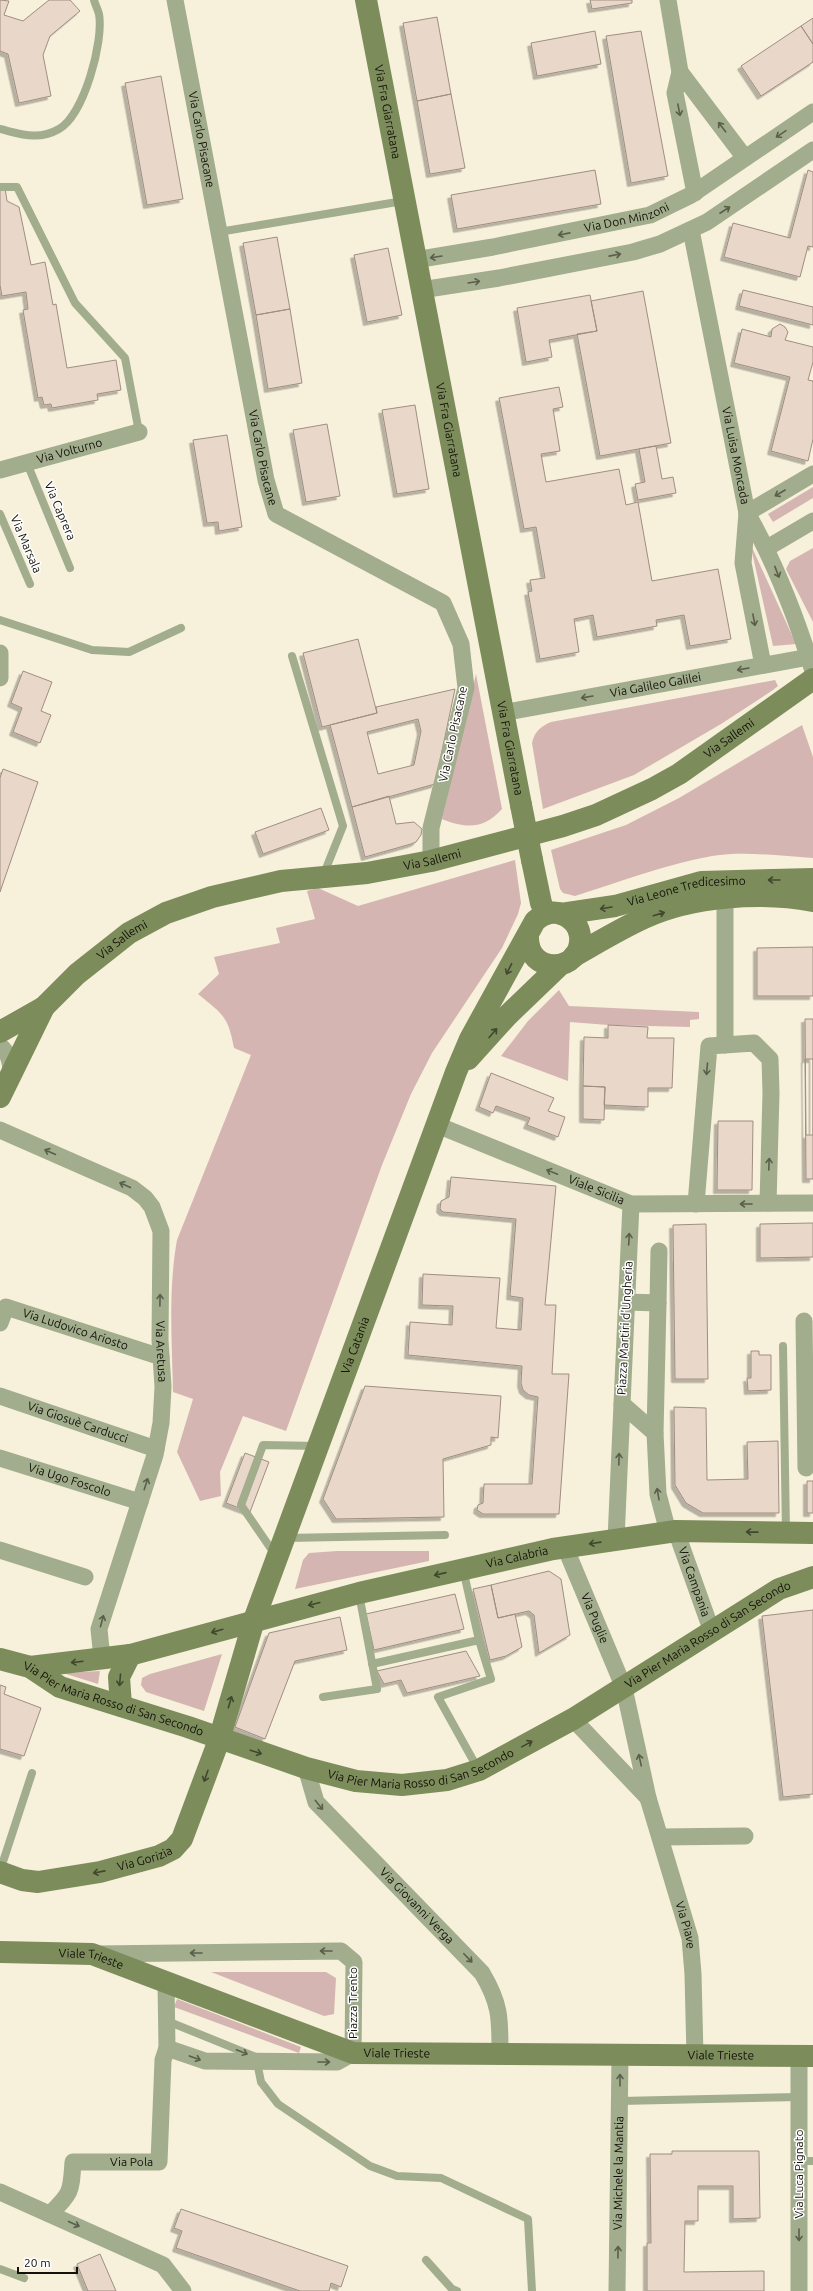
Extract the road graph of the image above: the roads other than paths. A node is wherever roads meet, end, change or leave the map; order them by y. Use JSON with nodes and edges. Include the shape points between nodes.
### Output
{"nodes":[{"id":1,"x":94,"y":0,"type":"edge"},
{"id":2,"x":175,"y":0,"type":"edge"},
{"id":3,"x":366,"y":0,"type":"edge"},
{"id":4,"x":668,"y":0,"type":"edge"},
{"id":5,"x":680,"y":72,"type":"junction"},
{"id":6,"x":813,"y":112,"type":"edge"},
{"id":7,"x":0,"y":129,"type":"edge"},
{"id":8,"x":813,"y":150,"type":"edge"},
{"id":9,"x":745,"y":158,"type":"junction"},
{"id":10,"x":0,"y":187,"type":"edge"},
{"id":11,"x":695,"y":193,"type":"junction"},
{"id":12,"x":404,"y":201,"type":"junction"},
{"id":13,"x":692,"y":230,"type":"junction"},
{"id":14,"x":219,"y":232,"type":"junction"},
{"id":15,"x":416,"y":260,"type":"junction"},
{"id":16,"x":421,"y":290,"type":"junction"},
{"id":17,"x":138,"y":432,"type":"joint"},
{"id":18,"x":27,"y":463,"type":"junction"},
{"id":19,"x":0,"y":467,"type":"edge"},
{"id":20,"x":813,"y":474,"type":"edge"},
{"id":21,"x":747,"y":512,"type":"junction"},
{"id":22,"x":0,"y":514,"type":"edge"},
{"id":23,"x":813,"y":521,"type":"edge"},
{"id":24,"x":767,"y":548,"type":"junction"},
{"id":25,"x":70,"y":568,"type":"dead end"},
{"id":26,"x":30,"y":584,"type":"dead end"},
{"id":27,"x":0,"y":620,"type":"edge"},
{"id":28,"x":182,"y":628,"type":"dead end"},
{"id":29,"x":0,"y":653,"type":"edge"},
{"id":30,"x":292,"y":656,"type":"dead end"},
{"id":31,"x":811,"y":664,"type":"edge"},
{"id":32,"x":762,"y":665,"type":"junction"},
{"id":33,"x":0,"y":678,"type":"edge"},
{"id":34,"x":813,"y":679,"type":"edge"},
{"id":35,"x":502,"y":713,"type":"junction"},
{"id":36,"x":431,"y":861,"type":"junction"},
{"id":37,"x":323,"y":876,"type":"junction"},
{"id":38,"x":813,"y":880,"type":"edge"},
{"id":39,"x":725,"y":898,"type":"junction"},
{"id":40,"x":813,"y":901,"type":"edge"},
{"id":41,"x":553,"y":914,"type":"junction"},
{"id":42,"x":528,"y":935,"type":"junction"},
{"id":43,"x":567,"y":961,"type":"junction"},
{"id":44,"x":44,"y":1007,"type":"junction"},
{"id":45,"x":0,"y":1032,"type":"edge"},
{"id":46,"x":725,"y":1045,"type":"junction"},
{"id":47,"x":0,"y":1046,"type":"edge"},
{"id":48,"x":456,"y":1072,"type":"junction"},
{"id":49,"x":11,"y":1076,"type":"junction"},
{"id":50,"x":0,"y":1097,"type":"edge"},
{"id":51,"x":437,"y":1125,"type":"junction"},
{"id":52,"x":0,"y":1130,"type":"edge"},
{"id":53,"x":768,"y":1203,"type":"junction"},
{"id":54,"x":813,"y":1203,"type":"edge"},
{"id":55,"x":631,"y":1204,"type":"junction"},
{"id":56,"x":696,"y":1204,"type":"junction"},
{"id":57,"x":659,"y":1251,"type":"dead end"},
{"id":58,"x":626,"y":1302,"type":"junction"},
{"id":59,"x":658,"y":1303,"type":"junction"},
{"id":60,"x":804,"y":1321,"type":"dead end"},
{"id":61,"x":0,"y":1323,"type":"edge"},
{"id":62,"x":783,"y":1346,"type":"dead end"},
{"id":63,"x":161,"y":1357,"type":"junction"},
{"id":64,"x":0,"y":1396,"type":"edge"},
{"id":65,"x":622,"y":1404,"type":"junction"},
{"id":66,"x":655,"y":1433,"type":"junction"},
{"id":67,"x":319,"y":1446,"type":"junction"},
{"id":68,"x":156,"y":1449,"type":"junction"},
{"id":69,"x":0,"y":1458,"type":"edge"},
{"id":70,"x":806,"y":1468,"type":"dead end"},
{"id":71,"x":140,"y":1502,"type":"junction"},
{"id":72,"x":672,"y":1531,"type":"junction"},
{"id":73,"x":801,"y":1533,"type":"edge"},
{"id":74,"x":445,"y":1535,"type":"dead end"},
{"id":75,"x":616,"y":1540,"type":"junction"},
{"id":76,"x":565,"y":1547,"type":"junction"},
{"id":77,"x":281,"y":1548,"type":"junction"},
{"id":78,"x":0,"y":1550,"type":"edge"},
{"id":79,"x":463,"y":1569,"type":"junction"},
{"id":80,"x":813,"y":1577,"type":"edge"},
{"id":81,"x":85,"y":1578,"type":"dead end"},
{"id":82,"x":359,"y":1593,"type":"junction"},
{"id":83,"x":254,"y":1620,"type":"junction"},
{"id":84,"x":712,"y":1632,"type":"junction"},
{"id":85,"x":478,"y":1640,"type":"junction"},
{"id":86,"x":130,"y":1655,"type":"junction"},
{"id":87,"x":0,"y":1658,"type":"edge"},
{"id":88,"x":102,"y":1659,"type":"junction"},
{"id":89,"x":372,"y":1664,"type":"junction"},
{"id":90,"x":30,"y":1667,"type":"junction"},
{"id":91,"x":624,"y":1688,"type":"junction"},
{"id":92,"x":323,"y":1697,"type":"dead end"},
{"id":93,"x":121,"y":1706,"type":"junction"},
{"id":94,"x":573,"y":1719,"type":"junction"},
{"id":95,"x":219,"y":1740,"type":"junction"},
{"id":96,"x":306,"y":1768,"type":"junction"},
{"id":97,"x":479,"y":1770,"type":"junction"},
{"id":98,"x":32,"y":1773,"type":"dead end"},
{"id":99,"x":648,"y":1798,"type":"junction"},
{"id":100,"x":745,"y":1836,"type":"dead end"},
{"id":101,"x":661,"y":1837,"type":"junction"},
{"id":102,"x":0,"y":1872,"type":"edge"},
{"id":103,"x":0,"y":1952,"type":"edge"},
{"id":104,"x":92,"y":1954,"type":"junction"},
{"id":105,"x":166,"y":1982,"type":"junction"},
{"id":106,"x":168,"y":2021,"type":"junction"},
{"id":107,"x":167,"y":2048,"type":"junction"},
{"id":108,"x":353,"y":2054,"type":"junction"},
{"id":109,"x":500,"y":2056,"type":"junction"},
{"id":110,"x":620,"y":2056,"type":"junction"},
{"id":111,"x":695,"y":2056,"type":"junction"},
{"id":112,"x":806,"y":2056,"type":"edge"},
{"id":113,"x":262,"y":2062,"type":"junction"},
{"id":114,"x":799,"y":2097,"type":"junction"},
{"id":115,"x":620,"y":2101,"type":"junction"},
{"id":116,"x":806,"y":2161,"type":"edge"},
{"id":117,"x":0,"y":2192,"type":"edge"},
{"id":118,"x":50,"y":2214,"type":"junction"},
{"id":119,"x":426,"y":2260,"type":"dead end"},
{"id":120,"x":0,"y":2269,"type":"edge"},
{"id":121,"x":24,"y":2278,"type":"dead end"},
{"id":122,"x":182,"y":2291,"type":"edge"},
{"id":123,"x":457,"y":2291,"type":"edge"},
{"id":124,"x":532,"y":2291,"type":"edge"},
{"id":125,"x":617,"y":2291,"type":"edge"},
{"id":126,"x":799,"y":2291,"type":"edge"}],
"edges":[{"from":1,"to":7,"type":"lane","via":[[99,14],[98,51],[79,106],[60,129],[32,137]]},
{"from":2,"to":14,"type":"street","name":"Via Carlo Pisacane"},
{"from":3,"to":12,"type":"street","name":"Via Fra Giarratana"},
{"from":4,"to":5,"type":"street"},
{"from":9,"to":5,"type":"street","one_way":true},
{"from":5,"to":11,"type":"street","one_way":true,"via":[[675,93]]},
{"from":6,"to":9,"type":"street","name":"Via Don Minzoni","one_way":true},
{"from":13,"to":8,"type":"street","one_way":true},
{"from":9,"to":11,"type":"street","name":"Via Don Minzoni"},
{"from":10,"to":17,"type":"lane","via":[[17,187],[75,303],[125,358]]},
{"from":11,"to":15,"type":"street","name":"Via Don Minzoni","one_way":true,"via":[[670,206],[626,221]]},
{"from":12,"to":14,"type":"lane"},
{"from":12,"to":15,"type":"street","name":"Via Fra Giarratana"},
{"from":16,"to":13,"type":"street","one_way":true,"via":[[634,252]]},
{"from":13,"to":21,"type":"street","name":"Via Luisa Moncada"},
{"from":14,"to":36,"type":"street","name":"Via Carlo Pisacane","via":[[266,480],[276,514],[443,603],[461,644],[466,688],[431,828]]},
{"from":15,"to":16,"type":"street","name":"Via Fra Giarratana"},
{"from":16,"to":35,"type":"street","name":"Via Fra Giarratana"},
{"from":17,"to":18,"type":"street","name":"Via Volturno"},
{"from":18,"to":19,"type":"street","name":"Via Volturno"},
{"from":18,"to":25,"type":"lane","name":"Via Caprera"},
{"from":20,"to":21,"type":"street","one_way":true},
{"from":21,"to":24,"type":"street","name":"Via Luisa Moncada"},
{"from":21,"to":32,"type":"street","one_way":true,"via":[[743,563]]},
{"from":22,"to":26,"type":"lane","name":"Via Marsala"},
{"from":23,"to":24,"type":"street"},
{"from":24,"to":31,"type":"street","name":"Via Luisa Moncada","one_way":true},
{"from":27,"to":28,"type":"lane","via":[[92,650],[129,652]]},
{"from":29,"to":33,"type":"street"},
{"from":30,"to":37,"type":"lane","via":[[343,826]]},
{"from":31,"to":32,"type":"street","name":"Via Galileo Galilei"},
{"from":32,"to":35,"type":"street","name":"Via Galileo Galilei","one_way":true},
{"from":34,"to":36,"type":"street","name":"Via Sallemi","via":[[679,774],[622,803],[563,826]]},
{"from":35,"to":41,"type":"street","name":"Via Fra Giarratana","bridge":true,"via":[[541,903]]},
{"from":36,"to":37,"type":"street","name":"Via Sallemi","via":[[367,873]]},
{"from":37,"to":44,"type":"street","name":"Via Sallemi","via":[[281,881],[212,897],[166,913],[129,933],[82,969]]},
{"from":38,"to":41,"type":"street","name":"Via Leone Tredicesimo","one_way":true,"via":[[701,882],[615,906]]},
{"from":39,"to":40,"type":"street","name":"Via Leone Tredicesimo","via":[[773,896]]},
{"from":43,"to":39,"type":"street","name":"Via Leone Tredicesimo","one_way":true,"via":[[646,917],[694,903]]},
{"from":39,"to":46,"type":"street"},
{"from":41,"to":42,"type":"street","via":[[535,921]]},
{"from":41,"to":43,"type":"street","via":[[575,924],[580,932],[579,949]]},
{"from":42,"to":43,"type":"street","via":[[527,943],[535,958],[551,966]]},
{"from":42,"to":48,"type":"street","name":"Via Catania","one_way":true,"via":[[470,1039]]},
{"from":48,"to":43,"type":"street","one_way":true,"via":[[507,1016]]},
{"from":44,"to":45,"type":"street","name":"Via Sallemi"},
{"from":44,"to":49,"type":"street","name":"Via Sallemi"},
{"from":53,"to":46,"type":"street","one_way":true,"via":[[770,1059],[754,1044]]},
{"from":46,"to":56,"type":"street","one_way":true,"via":[[709,1046]]},
{"from":47,"to":49,"type":"street","via":[[8,1055]]},
{"from":48,"to":51,"type":"street","name":"Via Catania"},
{"from":49,"to":50,"type":"street","name":"Via Sallemi"},
{"from":55,"to":51,"type":"street","name":"Viale Sicilia","one_way":true},
{"from":51,"to":67,"type":"street","name":"Via Catania"},
{"from":63,"to":52,"type":"street","name":"Via Aretusa","one_way":true,"via":[[161,1231],[152,1207],[132,1188]]},
{"from":53,"to":54,"type":"street","name":"Viale Sicilia"},
{"from":53,"to":56,"type":"street","name":"Viale Sicilia","one_way":true},
{"from":55,"to":56,"type":"street","name":"Viale Sicilia"},
{"from":58,"to":55,"type":"street","name":"Piazza Martiri d'Ungheria","one_way":true},
{"from":57,"to":59,"type":"street"},
{"from":58,"to":59,"type":"street"},
{"from":58,"to":65,"type":"street","name":"Piazza Martiri d'Ungheria"},
{"from":59,"to":66,"type":"street"},
{"from":60,"to":70,"type":"street"},
{"from":61,"to":63,"type":"street","name":"Via Ludovico Ariosto","via":[[6,1307]]},
{"from":62,"to":73,"type":"lane","name":"Via Calabria"},
{"from":63,"to":68,"type":"street","name":"Via Aretusa","via":[[164,1387]]},
{"from":64,"to":68,"type":"street","name":"Via Giosuè Carducci"},
{"from":65,"to":66,"type":"street","name":"Piazza Martiri d'Ungheria"},
{"from":75,"to":65,"type":"street","one_way":true},
{"from":72,"to":66,"type":"street","one_way":true,"via":[[658,1494]]},
{"from":67,"to":77,"type":"street","name":"Via Catania"},
{"from":67,"to":77,"type":"lane","via":[[263,1445],[241,1505]]},
{"from":71,"to":68,"type":"street","name":"Via Aretusa","one_way":true},
{"from":69,"to":71,"type":"street","name":"Via Ugo Foscolo"},
{"from":88,"to":71,"type":"street","name":"Via Aretusa","one_way":true,"via":[[99,1629]]},
{"from":73,"to":72,"type":"street","name":"Via Calabria","one_way":true},
{"from":72,"to":75,"type":"street","name":"Via Calabria"},
{"from":72,"to":84,"type":"street","name":"Via Campania"},
{"from":74,"to":77,"type":"lane"},
{"from":75,"to":76,"type":"street","name":"Via Calabria","one_way":true},
{"from":76,"to":79,"type":"street","name":"Via Calabria"},
{"from":76,"to":91,"type":"street","name":"Via Puglie"},
{"from":77,"to":83,"type":"street","name":"Via Catania"},
{"from":78,"to":81,"type":"street"},
{"from":79,"to":82,"type":"street","name":"Via Calabria","one_way":true},
{"from":79,"to":85,"type":"lane"},
{"from":80,"to":84,"type":"street","name":"Via Pier Maria Rosso di San Secondo","via":[[779,1589]]},
{"from":82,"to":83,"type":"street","name":"Via Calabria","one_way":true},
{"from":82,"to":89,"type":"lane"},
{"from":83,"to":86,"type":"street","name":"Via Calabria","one_way":true},
{"from":95,"to":83,"type":"street","name":"Via Gorizia","one_way":true},
{"from":84,"to":91,"type":"street","name":"Via Pier Maria Rosso di San Secondo"},
{"from":85,"to":89,"type":"lane"},
{"from":85,"to":97,"type":"lane","via":[[491,1679],[438,1698]]},
{"from":86,"to":88,"type":"street","name":"Via Calabria"},
{"from":86,"to":93,"type":"street","one_way":true,"via":[[119,1677]]},
{"from":87,"to":90,"type":"street","name":"Via Pier Maria Rosso di San Secondo"},
{"from":88,"to":90,"type":"street","name":"Via Calabria","one_way":true},
{"from":89,"to":92,"type":"lane","via":[[377,1689]]},
{"from":90,"to":93,"type":"street","name":"Via Pier Maria Rosso di San Secondo","via":[[60,1687]]},
{"from":91,"to":94,"type":"street","name":"Via Pier Maria Rosso di San Secondo"},
{"from":99,"to":91,"type":"street","name":"Via Piave","one_way":true},
{"from":93,"to":95,"type":"street","name":"Via Pier Maria Rosso di San Secondo"},
{"from":97,"to":94,"type":"street","name":"Via Pier Maria Rosso di San Secondo","one_way":true},
{"from":94,"to":99,"type":"street","name":"Via Piave"},
{"from":95,"to":96,"type":"street","name":"Via Pier Maria Rosso di San Secondo","one_way":true},
{"from":95,"to":102,"type":"street","name":"Via Gorizia","one_way":true,"via":[[187,1829],[173,1848],[159,1856],[117,1868],[38,1882],[22,1880]]},
{"from":96,"to":97,"type":"street","name":"Via Pier Maria Rosso di San Secondo","via":[[356,1781],[402,1785],[447,1780]]},
{"from":96,"to":109,"type":"street","name":"Via Giovanni Verga","one_way":true,"via":[[316,1802],[482,1972],[496,1998]]},
{"from":98,"to":102,"type":"lane"},
{"from":99,"to":101,"type":"street","name":"Via Piave"},
{"from":100,"to":101,"type":"street"},
{"from":101,"to":111,"type":"street","name":"Via Piave","via":[[690,1938],[694,1974]]},
{"from":103,"to":104,"type":"street","name":"Viale Trieste"},
{"from":104,"to":105,"type":"street","name":"Viale Trieste"},
{"from":108,"to":104,"type":"street","name":"Piazza Trento","one_way":true,"via":[[354,1962],[341,1951]]},
{"from":105,"to":106,"type":"street"},
{"from":105,"to":108,"type":"street","name":"Viale Trieste"},
{"from":106,"to":107,"type":"street"},
{"from":106,"to":113,"type":"lane","one_way":true},
{"from":107,"to":113,"type":"street","name":"Piazza Trento","one_way":true,"via":[[205,2061]]},
{"from":107,"to":118,"type":"street","name":"Via Pola","via":[[163,2060],[159,2162],[73,2162],[67,2198]]},
{"from":108,"to":109,"type":"street","name":"Viale Trieste"},
{"from":113,"to":108,"type":"street","name":"Piazza Trento","one_way":true,"via":[[337,2062]]},
{"from":109,"to":110,"type":"street","name":"Viale Trieste"},
{"from":110,"to":111,"type":"street","name":"Viale Trieste"},
{"from":115,"to":110,"type":"street","name":"Via Michele la Mantia","one_way":true},
{"from":111,"to":112,"type":"street","name":"Viale Trieste"},
{"from":112,"to":114,"type":"street","name":"Via Luca Pignato"},
{"from":113,"to":124,"type":"lane","via":[[261,2082],[278,2104],[370,2166],[397,2176],[441,2178],[528,2219]]},
{"from":114,"to":115,"type":"lane"},
{"from":114,"to":116,"type":"street","name":"Via Luca Pignato"},
{"from":125,"to":115,"type":"street","name":"Via Michele la Mantia","one_way":true},
{"from":116,"to":126,"type":"street","name":"Via Luca Pignato","one_way":true},
{"from":117,"to":118,"type":"street"},
{"from":118,"to":122,"type":"street","one_way":true,"via":[[163,2265]]},
{"from":119,"to":123,"type":"lane","via":[[452,2289]]},
{"from":120,"to":121,"type":"lane"}]}
